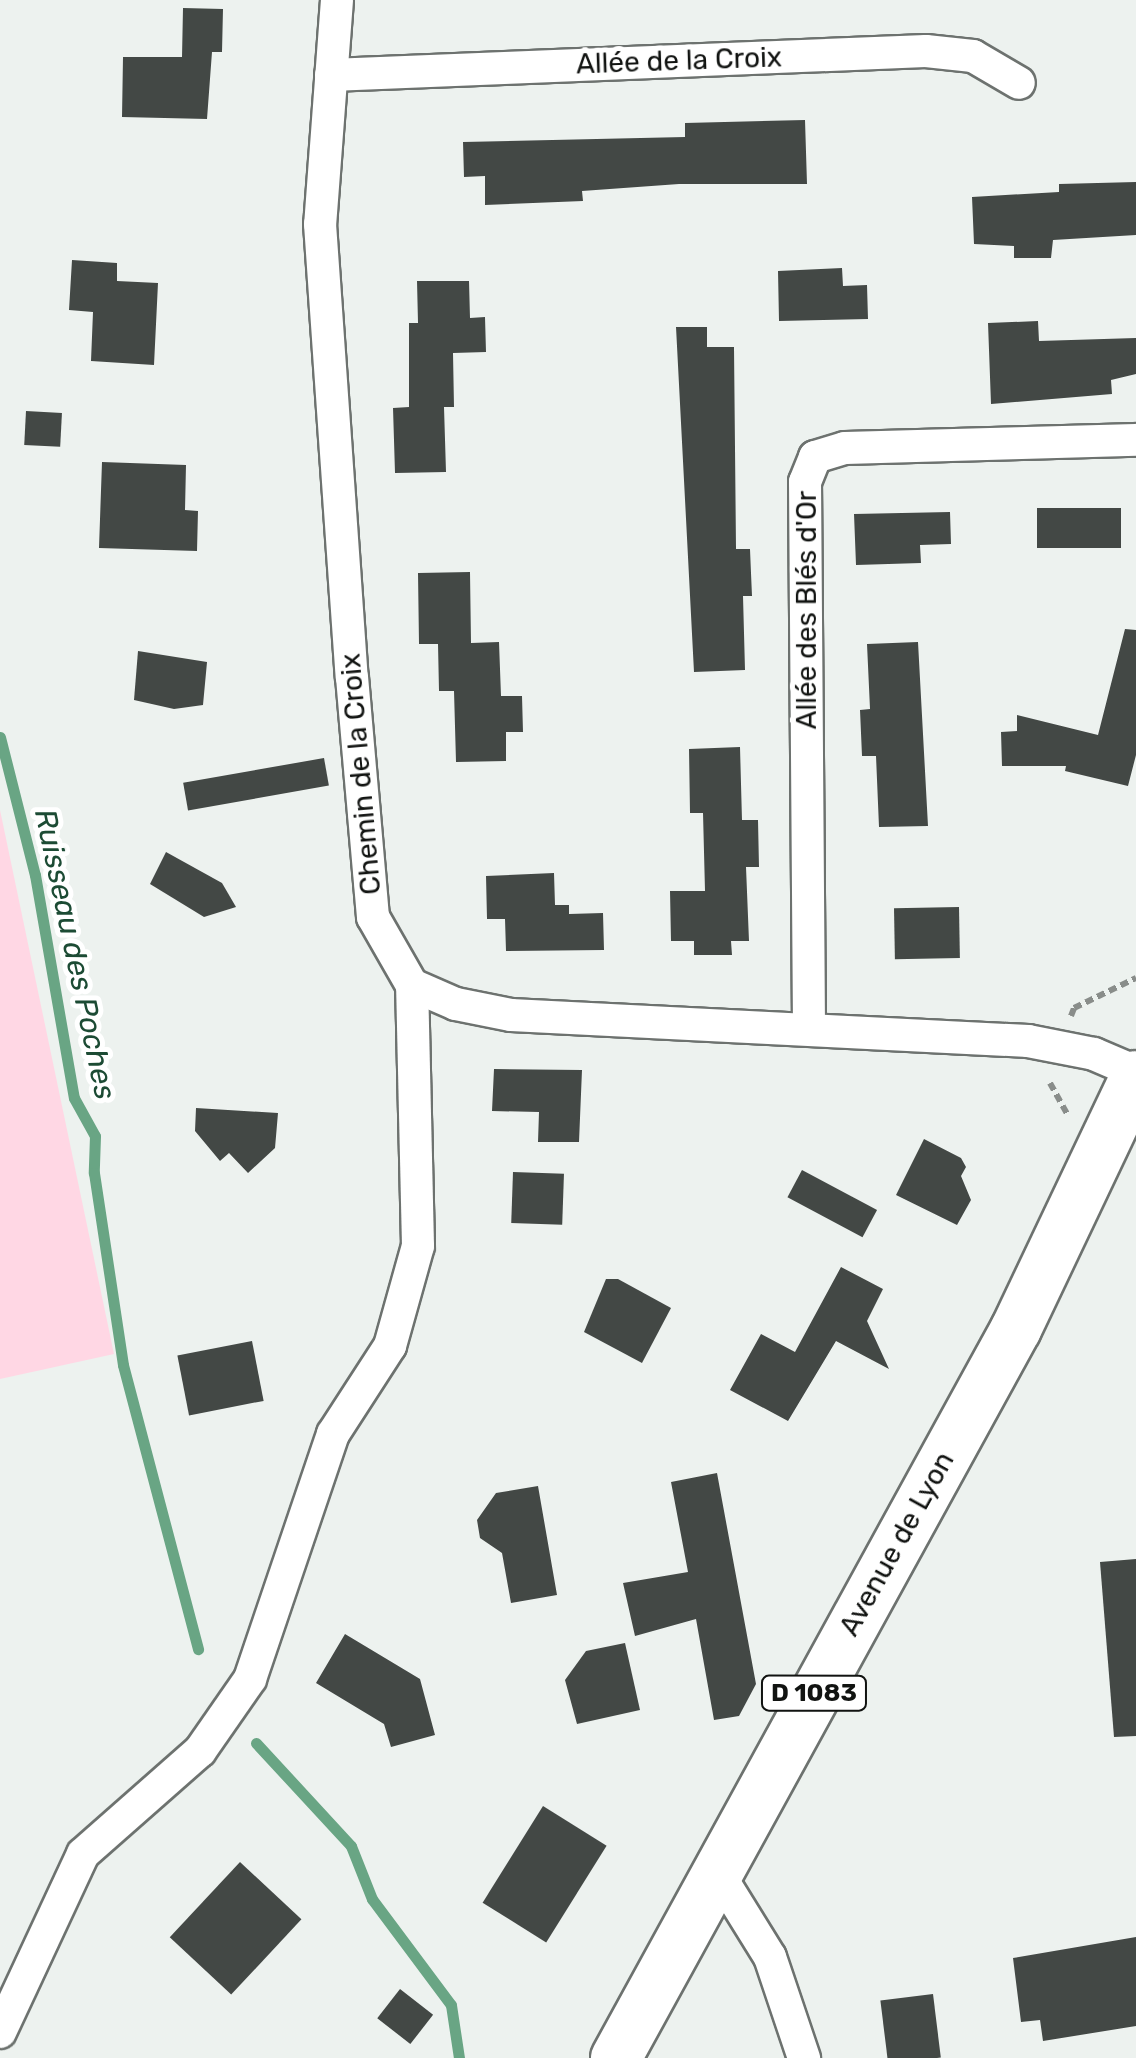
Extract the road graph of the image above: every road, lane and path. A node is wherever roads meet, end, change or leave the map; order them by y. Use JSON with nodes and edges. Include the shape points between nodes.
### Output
{"nodes":[{"id":1,"x":337,"y":0,"type":"edge"},
{"id":2,"x":332,"y":75,"type":"junction"},
{"id":3,"x":1019,"y":82,"type":"dead end"},
{"id":4,"x":1136,"y":440,"type":"edge"},
{"id":5,"x":412,"y":986,"type":"junction"},
{"id":6,"x":809,"y":1028,"type":"junction"},
{"id":7,"x":1136,"y":1074,"type":"edge"},
{"id":8,"x":716,"y":1870,"type":"junction"},
{"id":9,"x":0,"y":2032,"type":"edge"},
{"id":10,"x":616,"y":2058,"type":"edge"},
{"id":11,"x":804,"y":2058,"type":"edge"}],
"edges":[{"from":1,"to":2,"type":"street","name":"Chemin de la Croix"},
{"from":2,"to":3,"type":"street","name":"Allée de la Croix","via":[[926,51],[973,56]]},
{"from":2,"to":5,"type":"street","name":"Chemin de la Croix","via":[[320,224],[373,916]]},
{"from":4,"to":6,"type":"street","name":"Allée des Blés d'Or","via":[[845,448],[815,456],[805,482]]},
{"from":5,"to":6,"type":"street","via":[[511,1015]]},
{"from":5,"to":9,"type":"street","via":[[418,1246],[390,1346],[333,1434],[250,1679],[200,1750],[84,1854]]},
{"from":6,"to":7,"type":"street","via":[[1028,1041],[1094,1054]]},
{"from":7,"to":8,"type":"main road","name":"Avenue de Lyon","number":"D 1083","via":[[1016,1329]]},
{"from":8,"to":10,"type":"main road","name":"Avenue de Lyon","number":"D 1083"},
{"from":8,"to":11,"type":"street","via":[[770,1956]]}]}
